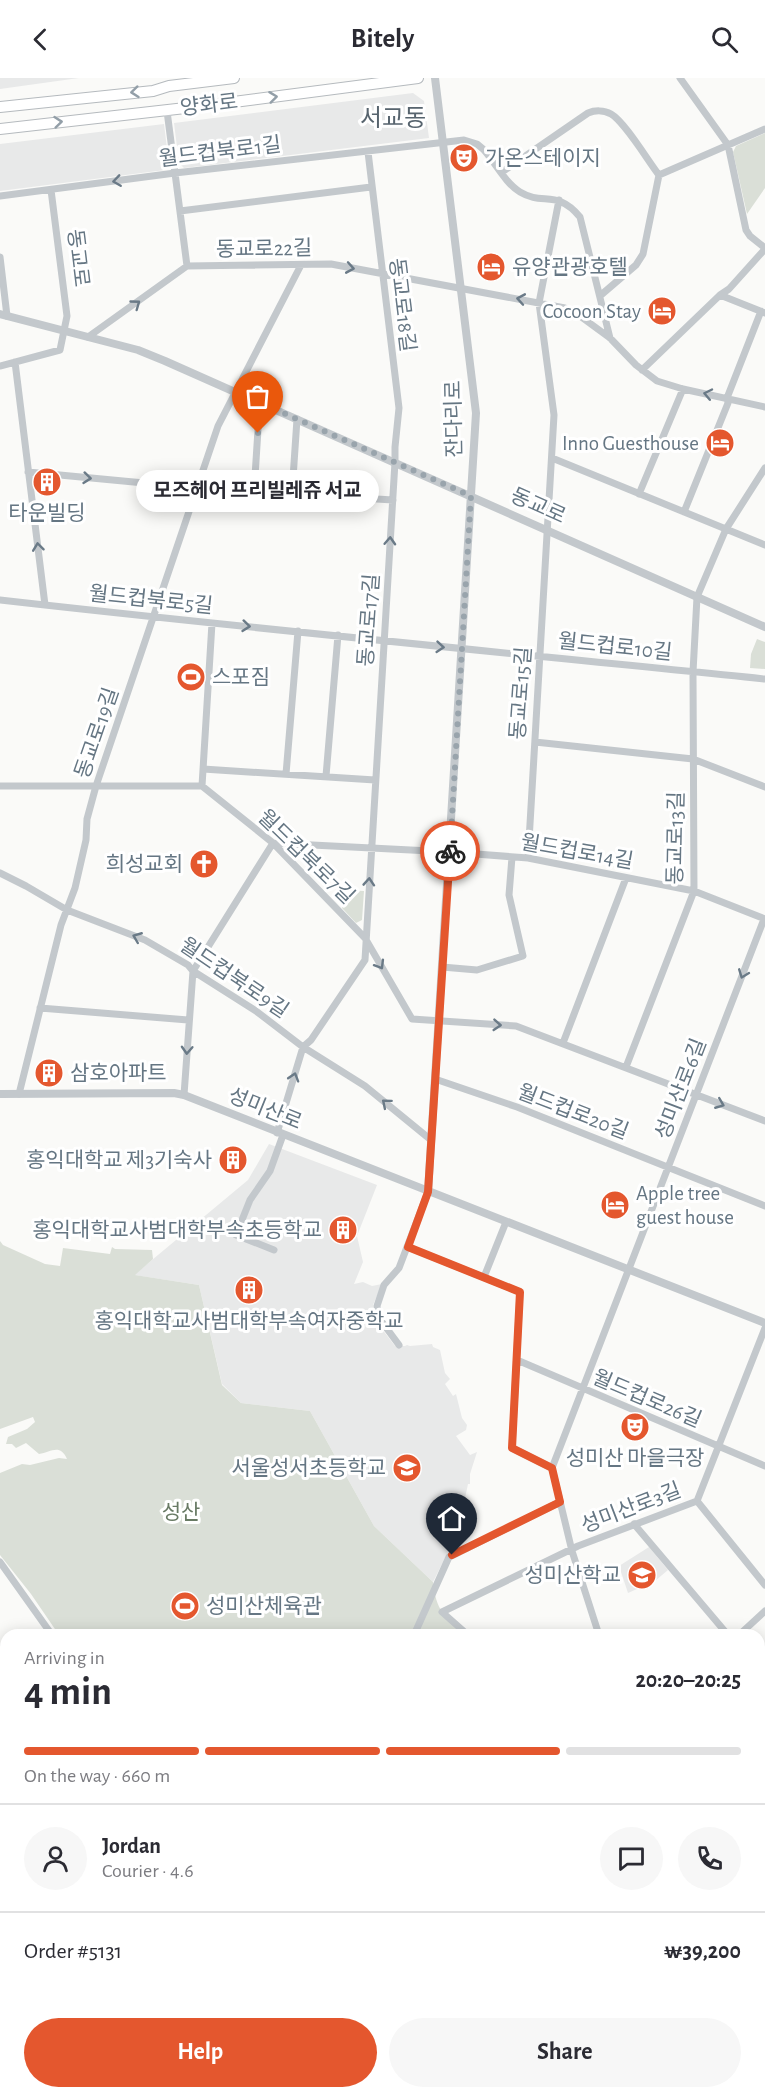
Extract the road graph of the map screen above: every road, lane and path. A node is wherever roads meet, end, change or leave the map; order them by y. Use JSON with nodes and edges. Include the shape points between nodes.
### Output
{"nodes":[{"id":1,"x":234,"y":78,"type":"edge"},
{"id":2,"x":418,"y":78,"type":"edge"},
{"id":3,"x":435,"y":78,"type":"edge"},
{"id":4,"x":681,"y":78,"type":"edge"},
{"id":5,"x":168,"y":82,"type":"edge"},
{"id":6,"x":0,"y":107,"type":"edge"},
{"id":7,"x":167,"y":111,"type":"junction"},
{"id":8,"x":0,"y":129,"type":"edge"},
{"id":9,"x":765,"y":129,"type":"edge"},
{"id":10,"x":444,"y":141,"type":"junction"},
{"id":11,"x":728,"y":145,"type":"junction"},
{"id":12,"x":368,"y":152,"type":"junction"},
{"id":13,"x":502,"y":172,"type":"junction"},
{"id":14,"x":175,"y":173,"type":"junction"},
{"id":15,"x":659,"y":175,"type":"junction"},
{"id":16,"x":371,"y":187,"type":"junction"},
{"id":17,"x":51,"y":190,"type":"junction"},
{"id":18,"x":0,"y":196,"type":"edge"},
{"id":19,"x":559,"y":200,"type":"junction"},
{"id":20,"x":180,"y":211,"type":"junction"},
{"id":21,"x":765,"y":249,"type":"edge"},
{"id":22,"x":0,"y":257,"type":"edge"},
{"id":23,"x":301,"y":265,"type":"junction"},
{"id":24,"x":187,"y":267,"type":"junction"},
{"id":25,"x":382,"y":273,"type":"junction"},
{"id":26,"x":460,"y":289,"type":"junction"},
{"id":27,"x":601,"y":295,"type":"junction"},
{"id":28,"x":720,"y":295,"type":"junction"},
{"id":29,"x":539,"y":303,"type":"junction"},
{"id":30,"x":763,"y":312,"type":"edge"},
{"id":31,"x":4,"y":315,"type":"edge"},
{"id":32,"x":64,"y":331,"type":"junction"},
{"id":33,"x":88,"y":338,"type":"junction"},
{"id":34,"x":610,"y":338,"type":"junction"},
{"id":35,"x":15,"y":362,"type":"junction"},
{"id":36,"x":0,"y":366,"type":"edge"},
{"id":37,"x":642,"y":370,"type":"junction"},
{"id":38,"x":683,"y":389,"type":"junction"},
{"id":39,"x":235,"y":392,"type":"junction"},
{"id":40,"x":727,"y":398,"type":"junction"},
{"id":41,"x":263,"y":404,"type":"junction"},
{"id":42,"x":765,"y":407,"type":"edge"},
{"id":43,"x":297,"y":419,"type":"junction"},
{"id":44,"x":552,"y":458,"type":"junction"},
{"id":45,"x":395,"y":462,"type":"junction"},
{"id":46,"x":765,"y":468,"type":"edge"},
{"id":47,"x":28,"y":472,"type":"junction"},
{"id":48,"x":197,"y":488,"type":"junction"},
{"id":49,"x":254,"y":492,"type":"junction"},
{"id":50,"x":292,"y":493,"type":"junction"},
{"id":51,"x":639,"y":494,"type":"junction"},
{"id":52,"x":471,"y":496,"type":"junction"},
{"id":53,"x":393,"y":500,"type":"junction"},
{"id":54,"x":684,"y":512,"type":"junction"},
{"id":55,"x":726,"y":529,"type":"junction"},
{"id":56,"x":548,"y":530,"type":"junction"},
{"id":57,"x":765,"y":545,"type":"edge"},
{"id":58,"x":697,"y":597,"type":"junction"},
{"id":59,"x":0,"y":600,"type":"edge"},
{"id":60,"x":45,"y":605,"type":"junction"},
{"id":61,"x":154,"y":617,"type":"junction"},
{"id":62,"x":212,"y":622,"type":"junction"},
{"id":63,"x":765,"y":627,"type":"edge"},
{"id":64,"x":298,"y":631,"type":"junction"},
{"id":65,"x":338,"y":635,"type":"junction"},
{"id":66,"x":385,"y":641,"type":"junction"},
{"id":67,"x":461,"y":649,"type":"junction"},
{"id":68,"x":540,"y":655,"type":"junction"},
{"id":69,"x":693,"y":672,"type":"junction"},
{"id":70,"x":765,"y":679,"type":"edge"},
{"id":71,"x":535,"y":742,"type":"junction"},
{"id":72,"x":693,"y":759,"type":"junction"},
{"id":73,"x":203,"y":769,"type":"junction"},
{"id":74,"x":286,"y":774,"type":"junction"},
{"id":75,"x":326,"y":776,"type":"junction"},
{"id":76,"x":375,"y":780,"type":"junction"},
{"id":77,"x":0,"y":786,"type":"edge"},
{"id":78,"x":96,"y":786,"type":"junction"},
{"id":79,"x":202,"y":786,"type":"junction"},
{"id":80,"x":765,"y":787,"type":"edge"},
{"id":81,"x":273,"y":843,"type":"junction"},
{"id":82,"x":371,"y":849,"type":"junction"},
{"id":83,"x":450,"y":852,"type":"junction"},
{"id":84,"x":512,"y":857,"type":"junction"},
{"id":85,"x":528,"y":858,"type":"junction"},
{"id":86,"x":0,"y":873,"type":"edge"},
{"id":87,"x":626,"y":878,"type":"junction"},
{"id":88,"x":693,"y":891,"type":"junction"},
{"id":89,"x":67,"y":910,"type":"junction"},
{"id":90,"x":764,"y":919,"type":"edge"},
{"id":91,"x":364,"y":938,"type":"junction"},
{"id":92,"x":442,"y":967,"type":"junction"},
{"id":93,"x":193,"y":971,"type":"junction"},
{"id":94,"x":40,"y":1008,"type":"junction"},
{"id":95,"x":188,"y":1020,"type":"junction"},
{"id":96,"x":439,"y":1021,"type":"junction"},
{"id":97,"x":563,"y":1043,"type":"junction"},
{"id":98,"x":303,"y":1047,"type":"junction"},
{"id":99,"x":626,"y":1068,"type":"junction"},
{"id":100,"x":435,"y":1079,"type":"junction"},
{"id":101,"x":0,"y":1094,"type":"edge"},
{"id":102,"x":19,"y":1094,"type":"junction"},
{"id":103,"x":696,"y":1094,"type":"junction"},
{"id":104,"x":184,"y":1095,"type":"junction"},
{"id":105,"x":765,"y":1121,"type":"edge"},
{"id":106,"x":280,"y":1134,"type":"junction"},
{"id":107,"x":431,"y":1140,"type":"junction"},
{"id":108,"x":668,"y":1168,"type":"junction"},
{"id":109,"x":428,"y":1192,"type":"junction"},
{"id":110,"x":765,"y":1206,"type":"edge"},
{"id":111,"x":506,"y":1222,"type":"junction"},
{"id":112,"x":408,"y":1247,"type":"junction"},
{"id":113,"x":274,"y":1250,"type":"dead end"},
{"id":114,"x":629,"y":1270,"type":"junction"},
{"id":115,"x":484,"y":1277,"type":"junction"},
{"id":116,"x":765,"y":1323,"type":"edge"},
{"id":117,"x":765,"y":1329,"type":"edge"},
{"id":118,"x":399,"y":1346,"type":"dead end"},
{"id":119,"x":517,"y":1360,"type":"junction"},
{"id":120,"x":583,"y":1389,"type":"junction"},
{"id":121,"x":718,"y":1448,"type":"junction"},
{"id":122,"x":765,"y":1466,"type":"edge"},
{"id":123,"x":552,"y":1468,"type":"junction"},
{"id":124,"x":697,"y":1501,"type":"junction"},
{"id":125,"x":560,"y":1502,"type":"junction"},
{"id":126,"x":634,"y":1524,"type":"junction"},
{"id":127,"x":572,"y":1551,"type":"junction"},
{"id":128,"x":0,"y":1562,"type":"edge"},
{"id":129,"x":765,"y":1585,"type":"edge"},
{"id":130,"x":765,"y":1611,"type":"edge"},
{"id":131,"x":48,"y":1629,"type":"edge"},
{"id":132,"x":417,"y":1629,"type":"edge"},
{"id":133,"x":461,"y":1629,"type":"edge"},
{"id":134,"x":596,"y":1629,"type":"edge"},
{"id":135,"x":723,"y":1629,"type":"edge"},
{"id":136,"x":746,"y":1629,"type":"edge"}],
"edges":[{"from":1,"to":5,"type":"main road","name":"양화로"},
{"from":7,"to":2,"type":"main road","name":"양화로","one_way":true},
{"from":3,"to":10,"type":"street","name":"잔다리로"},
{"from":4,"to":11,"type":"street"},
{"from":5,"to":6,"type":"main road","name":"양화로","one_way":true,"via":[[153,90]]},
{"from":8,"to":7,"type":"main road","name":"양화로","one_way":true},
{"from":7,"to":14,"type":"street"},
{"from":9,"to":11,"type":"street"},
{"from":10,"to":12,"type":"street","name":"월드컵북로1길"},
{"from":10,"to":13,"type":"street","name":"월드컵북로1길","via":[[477,144]]},
{"from":10,"to":26,"type":"street","name":"잔다리로"},
{"from":11,"to":15,"type":"street"},
{"from":11,"to":21,"type":"street","via":[[746,230]]},
{"from":12,"to":14,"type":"street","name":"월드컵북로1길"},
{"from":12,"to":16,"type":"street","name":"동교로18길"},
{"from":13,"to":15,"type":"street","via":[[588,113],[599,111],[616,118]]},
{"from":13,"to":19,"type":"street","name":"월드컵북로1길","via":[[524,194]]},
{"from":14,"to":17,"type":"street","name":"월드컵북로1길","one_way":true},
{"from":14,"to":20,"type":"street"},
{"from":15,"to":27,"type":"street","via":[[643,254]]},
{"from":16,"to":20,"type":"street"},
{"from":16,"to":25,"type":"street","name":"동교로18길"},
{"from":17,"to":18,"type":"street","name":"월드컵북로1길"},
{"from":17,"to":32,"type":"street","name":"동교로","via":[[67,316]]},
{"from":19,"to":27,"type":"street","via":[[580,217]]},
{"from":19,"to":29,"type":"street","name":"동교로15길"},
{"from":20,"to":24,"type":"street"},
{"from":21,"to":28,"type":"street"},
{"from":22,"to":31,"type":"street","name":"동교로"},
{"from":23,"to":24,"type":"street","name":"동교로22길"},
{"from":23,"to":25,"type":"street","name":"동교로22길","one_way":true,"via":[[331,264]]},
{"from":23,"to":39,"type":"street"},
{"from":33,"to":24,"type":"street","name":"동교로22길","one_way":true},
{"from":25,"to":26,"type":"street","name":"동교로22길"},
{"from":25,"to":45,"type":"street","name":"동교로18길","via":[[399,408]]},
{"from":29,"to":26,"type":"street","name":"동교로22길","one_way":true},
{"from":26,"to":52,"type":"street","name":"잔다리로","via":[[476,413]]},
{"from":27,"to":34,"type":"street"},
{"from":28,"to":30,"type":"street"},
{"from":28,"to":37,"type":"street"},
{"from":29,"to":34,"type":"street","name":"동교로22길","via":[[565,308]]},
{"from":29,"to":44,"type":"street","name":"동교로15길","via":[[554,415]]},
{"from":30,"to":40,"type":"street"},
{"from":31,"to":32,"type":"street","name":"동교로"},
{"from":32,"to":33,"type":"street","name":"동교로"},
{"from":32,"to":35,"type":"street","via":[[60,350]]},
{"from":33,"to":39,"type":"street","name":"동교로","via":[[138,350]]},
{"from":34,"to":37,"type":"street","name":"동교로22길"},
{"from":35,"to":36,"type":"street"},
{"from":35,"to":47,"type":"street"},
{"from":37,"to":38,"type":"street","name":"동교로22길","via":[[657,381]]},
{"from":40,"to":38,"type":"street","name":"동교로22길","one_way":true},
{"from":38,"to":51,"type":"street"},
{"from":39,"to":41,"type":"street","name":"동교로"},
{"from":39,"to":48,"type":"street","name":"동교로19길","via":[[218,426]]},
{"from":40,"to":42,"type":"street","name":"동교로22길"},
{"from":40,"to":54,"type":"street"},
{"from":41,"to":43,"type":"street","name":"동교로"},
{"from":41,"to":49,"type":"street"},
{"from":43,"to":45,"type":"street","name":"동교로"},
{"from":43,"to":50,"type":"street"},
{"from":44,"to":51,"type":"street"},
{"from":44,"to":56,"type":"street","name":"동교로15길"},
{"from":45,"to":52,"type":"street","name":"동교로"},
{"from":45,"to":53,"type":"street","name":"동교로17길"},
{"from":46,"to":55,"type":"street"},
{"from":47,"to":48,"type":"street","one_way":true},
{"from":60,"to":47,"type":"street","one_way":true},
{"from":48,"to":49,"type":"street"},
{"from":48,"to":61,"type":"street","name":"동교로19길"},
{"from":49,"to":50,"type":"street"},
{"from":50,"to":53,"type":"street"},
{"from":51,"to":54,"type":"street"},
{"from":52,"to":56,"type":"street","name":"동교로"},
{"from":52,"to":67,"type":"street","name":"잔다리로"},
{"from":66,"to":53,"type":"street","name":"동교로17길","one_way":true},
{"from":54,"to":55,"type":"street"},
{"from":55,"to":57,"type":"street"},
{"from":55,"to":58,"type":"street"},
{"from":56,"to":58,"type":"street","name":"동교로"},
{"from":56,"to":68,"type":"street","name":"동교로15길"},
{"from":58,"to":63,"type":"street","name":"동교로"},
{"from":58,"to":69,"type":"street","name":"동교로13길"},
{"from":59,"to":60,"type":"street","name":"월드컵북로5길"},
{"from":60,"to":61,"type":"street","name":"월드컵북로5길"},
{"from":61,"to":62,"type":"street","name":"월드컵북로5길"},
{"from":61,"to":78,"type":"street","name":"동교로19길"},
{"from":62,"to":64,"type":"street","name":"월드컵북로5길","one_way":true},
{"from":62,"to":73,"type":"street"},
{"from":64,"to":65,"type":"street","name":"월드컵북로5길"},
{"from":64,"to":74,"type":"street"},
{"from":65,"to":66,"type":"street","name":"월드컵북로5길"},
{"from":65,"to":75,"type":"street"},
{"from":66,"to":67,"type":"street","name":"월드컵북로5길","one_way":true},
{"from":66,"to":76,"type":"street","name":"동교로17길"},
{"from":67,"to":68,"type":"street","name":"월드컵로10길"},
{"from":67,"to":83,"type":"street","name":"잔다리로"},
{"from":68,"to":69,"type":"street","name":"월드컵로10길"},
{"from":68,"to":71,"type":"street","name":"동교로15길"},
{"from":69,"to":70,"type":"street","name":"월드컵로10길"},
{"from":69,"to":72,"type":"street","name":"동교로13길"},
{"from":71,"to":72,"type":"street"},
{"from":71,"to":85,"type":"street","name":"동교로15길"},
{"from":72,"to":80,"type":"street"},
{"from":72,"to":88,"type":"street","name":"동교로13길"},
{"from":73,"to":74,"type":"street"},
{"from":73,"to":79,"type":"street"},
{"from":74,"to":75,"type":"street"},
{"from":75,"to":76,"type":"street"},
{"from":76,"to":82,"type":"street","name":"동교로17길"},
{"from":77,"to":78,"type":"street"},
{"from":78,"to":79,"type":"street"},
{"from":78,"to":89,"type":"street","name":"동교로19길"},
{"from":79,"to":81,"type":"street","name":"월드컵북로7길"},
{"from":81,"to":82,"type":"street","name":"월드컵로14길"},
{"from":81,"to":91,"type":"street","name":"월드컵북로7길"},
{"from":81,"to":93,"type":"street"},
{"from":82,"to":83,"type":"street","name":"월드컵로14길"},
{"from":91,"to":82,"type":"street","name":"동교로17길","one_way":true},
{"from":83,"to":84,"type":"street","name":"월드컵로14길"},
{"from":83,"to":92,"type":"street","name":"잔다리로"},
{"from":84,"to":85,"type":"street","name":"월드컵로14길"},
{"from":84,"to":92,"type":"street","via":[[509,895],[523,956],[477,969]]},
{"from":85,"to":87,"type":"street","name":"월드컵로14길"},
{"from":86,"to":89,"type":"street","name":"월드컵북로9길"},
{"from":87,"to":88,"type":"street","name":"월드컵로14길"},
{"from":87,"to":97,"type":"street"},
{"from":88,"to":90,"type":"street","name":"월드컵로14길"},
{"from":88,"to":99,"type":"street","name":"동교로13길"},
{"from":93,"to":89,"type":"street","name":"월드컵북로9길","one_way":true,"via":[[188,964],[145,940]]},
{"from":89,"to":94,"type":"street","name":"동교로19길"},
{"from":90,"to":103,"type":"street","name":"성미산로6길","one_way":true},
{"from":91,"to":96,"type":"street","name":"월드컵북로7길","one_way":true,"via":[[412,1019]]},
{"from":91,"to":98,"type":"street","name":"동교로17길","via":[[365,960]]},
{"from":92,"to":96,"type":"street","name":"잔다리로"},
{"from":93,"to":95,"type":"street"},
{"from":93,"to":98,"type":"street","name":"월드컵북로9길"},
{"from":94,"to":95,"type":"street"},
{"from":94,"to":102,"type":"street","name":"동교로19길"},
{"from":95,"to":104,"type":"street","one_way":true},
{"from":96,"to":97,"type":"street","one_way":true,"via":[[516,1026]]},
{"from":96,"to":100,"type":"street","name":"잔다리로"},
{"from":97,"to":99,"type":"street"},
{"from":106,"to":98,"type":"street","name":"동교로17길","one_way":true},
{"from":107,"to":98,"type":"street","name":"월드컵북로9길","one_way":true,"via":[[365,1086]]},
{"from":99,"to":103,"type":"street"},
{"from":100,"to":107,"type":"street","name":"잔다리로"},
{"from":100,"to":108,"type":"street","name":"월드컵로20길","via":[[517,1107]]},
{"from":101,"to":102,"type":"street","name":"성미산로"},
{"from":102,"to":104,"type":"street","name":"성미산로"},
{"from":103,"to":105,"type":"street","one_way":true},
{"from":103,"to":108,"type":"street","name":"성미산로6길"},
{"from":104,"to":106,"type":"street","name":"성미산로"},
{"from":106,"to":109,"type":"street","name":"성미산로"},
{"from":106,"to":113,"type":"street","name":"동교로17길","via":[[270,1172],[250,1200],[236,1235]]},
{"from":107,"to":109,"type":"street","name":"잔다리로"},
{"from":108,"to":110,"type":"street","name":"월드컵로20길"},
{"from":108,"to":114,"type":"street","name":"성미산로6길"},
{"from":109,"to":111,"type":"street","name":"성미산로"},
{"from":109,"to":112,"type":"street"},
{"from":111,"to":114,"type":"street","name":"성미산로"},
{"from":111,"to":115,"type":"street"},
{"from":112,"to":115,"type":"street"},
{"from":112,"to":118,"type":"street","via":[[399,1268],[384,1285],[377,1306],[378,1317]]},
{"from":114,"to":116,"type":"street","name":"성미산로"},
{"from":114,"to":120,"type":"street","name":"성미산로6길"},
{"from":115,"to":119,"type":"street","via":[[520,1292]]},
{"from":117,"to":121,"type":"street","name":"성미산로3길"},
{"from":119,"to":120,"type":"street","name":"월드컵로26길"},
{"from":119,"to":123,"type":"street","via":[[512,1448]]},
{"from":120,"to":121,"type":"street","name":"월드컵로26길"},
{"from":120,"to":123,"type":"street","name":"성미산로6길"},
{"from":121,"to":122,"type":"street","name":"월드컵로26길"},
{"from":121,"to":124,"type":"street","name":"성미산로3길"},
{"from":123,"to":125,"type":"street"},
{"from":124,"to":126,"type":"street","name":"성미산로3길"},
{"from":124,"to":129,"type":"street"},
{"from":125,"to":127,"type":"street"},
{"from":125,"to":132,"type":"street","via":[[449,1557]]},
{"from":126,"to":127,"type":"street","name":"성미산로3길"},
{"from":126,"to":135,"type":"street"},
{"from":127,"to":133,"type":"street","name":"성미산로3길","via":[[442,1612]]},
{"from":127,"to":134,"type":"street"},
{"from":128,"to":131,"type":"street"},
{"from":130,"to":136,"type":"street"}]}
